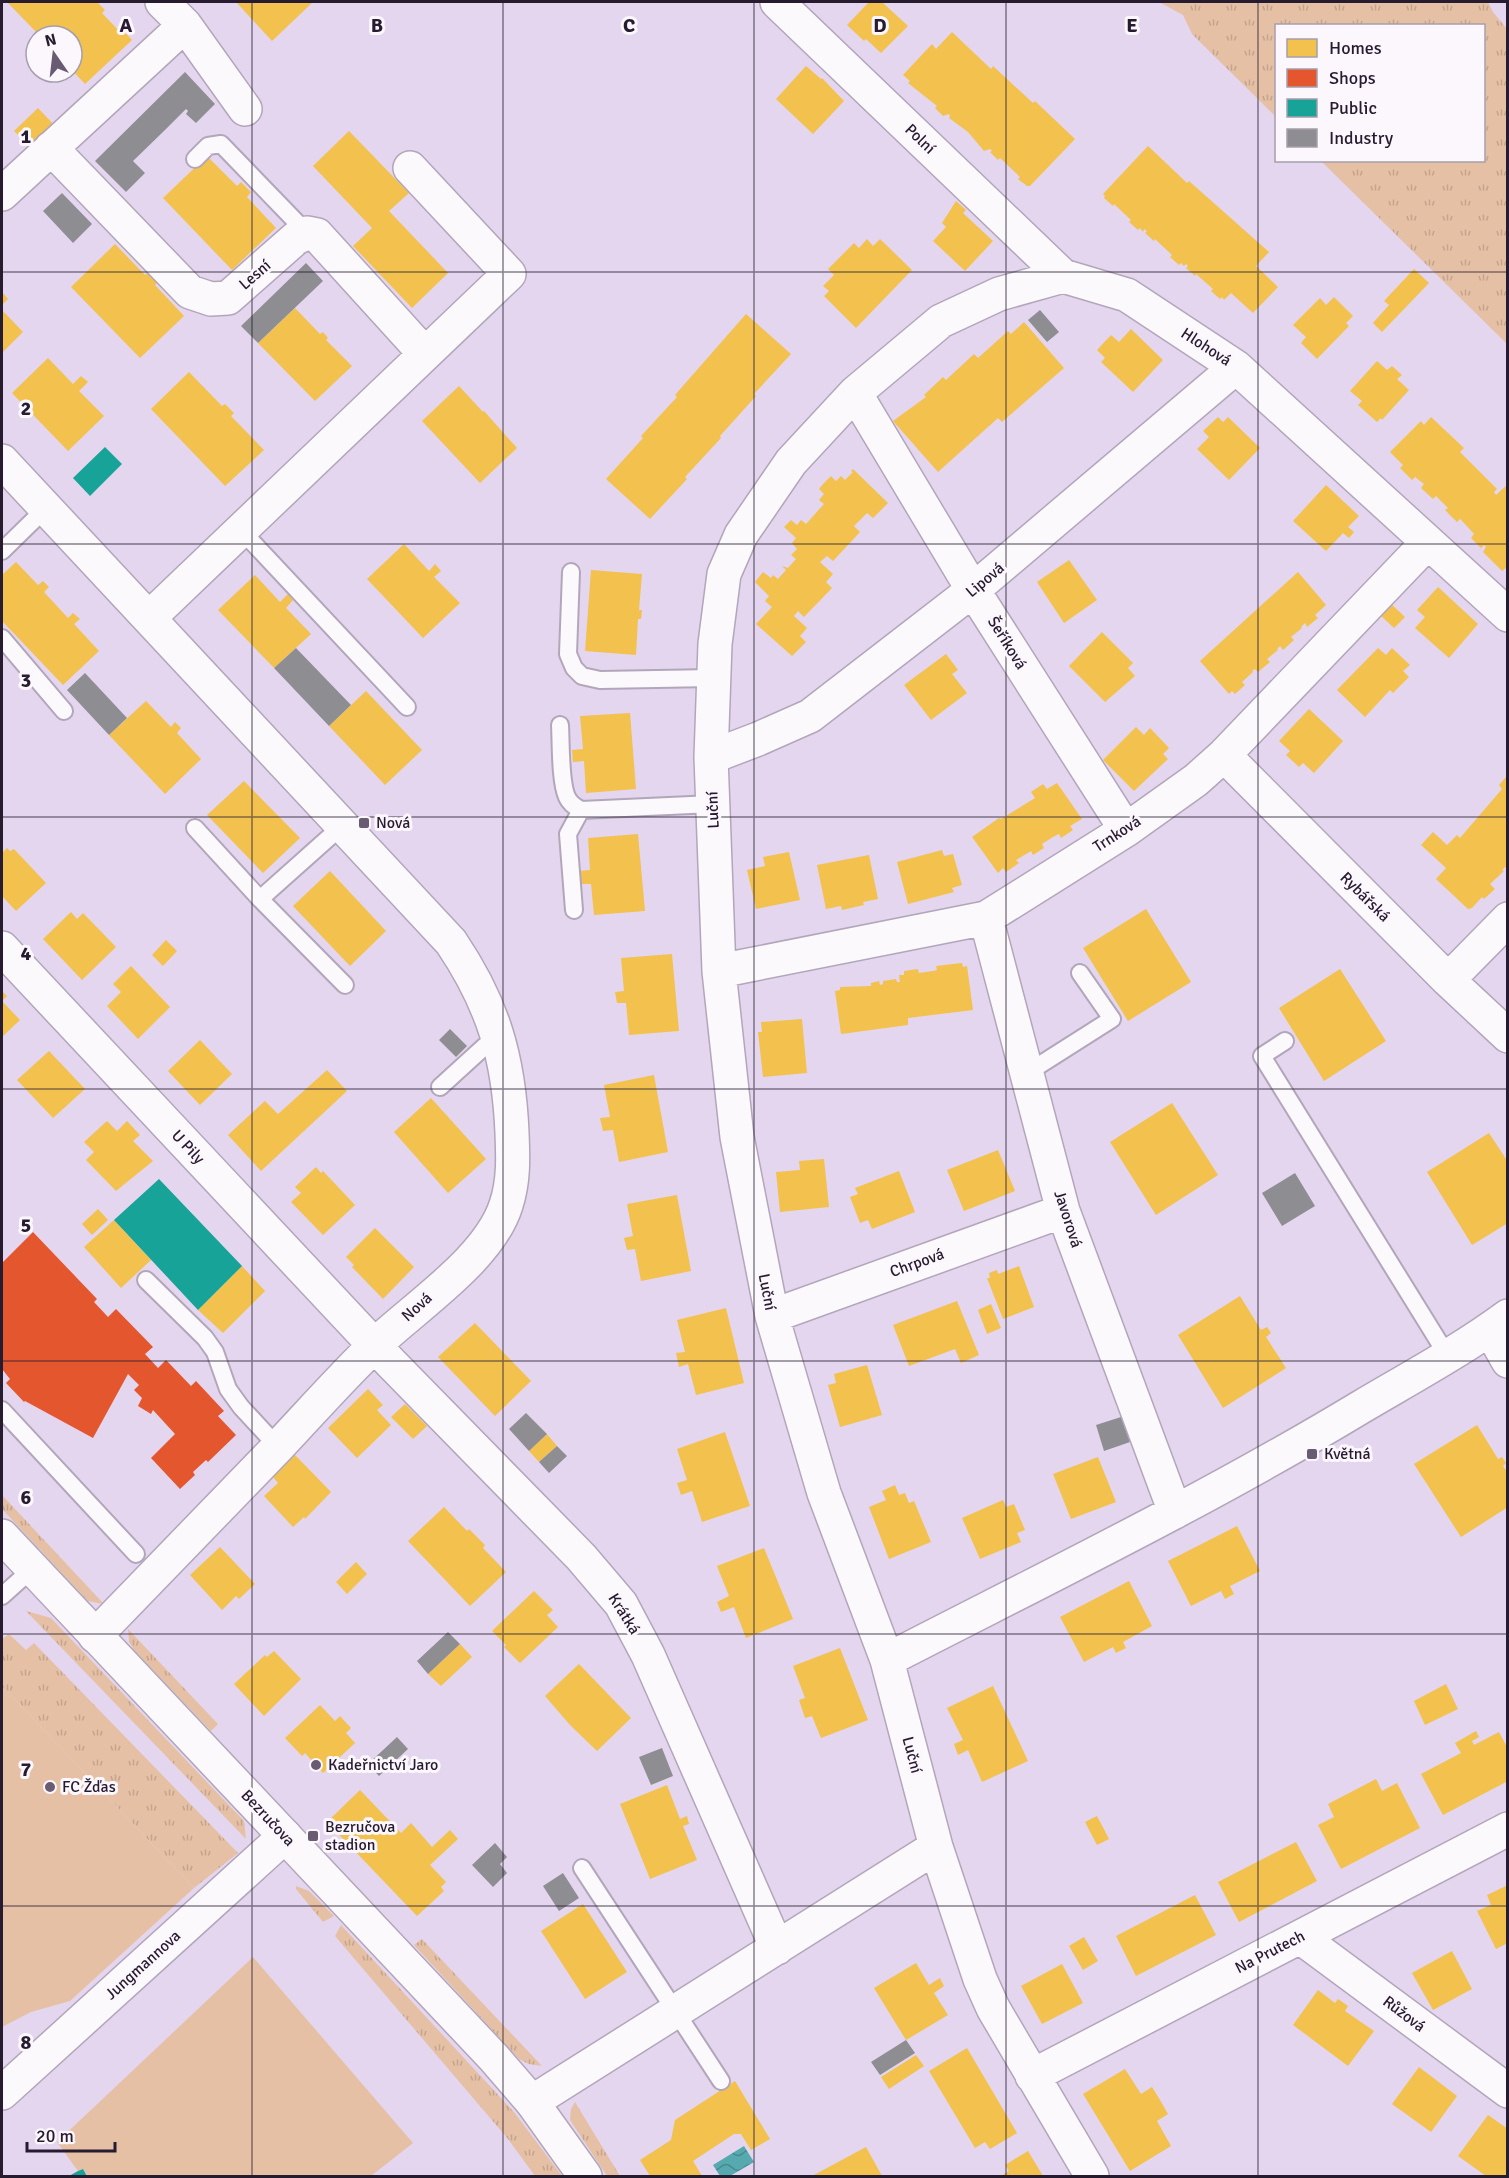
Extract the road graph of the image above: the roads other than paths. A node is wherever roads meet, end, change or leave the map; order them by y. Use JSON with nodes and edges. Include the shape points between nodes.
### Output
{"nodes":[{"id":1,"x":162,"y":2,"type":"edge"},
{"id":2,"x":781,"y":3,"type":"edge"},
{"id":3,"x":184,"y":26,"type":"junction"},
{"id":4,"x":245,"y":109,"type":"dead end"},
{"id":5,"x":51,"y":148,"type":"junction"},
{"id":6,"x":195,"y":159,"type":"dead end"},
{"id":7,"x":410,"y":168,"type":"dead end"},
{"id":8,"x":2,"y":194,"type":"edge"},
{"id":9,"x":307,"y":234,"type":"junction"},
{"id":10,"x":1063,"y":276,"type":"junction"},
{"id":11,"x":425,"y":354,"type":"junction"},
{"id":12,"x":1236,"y":367,"type":"junction"},
{"id":13,"x":855,"y":393,"type":"junction"},
{"id":14,"x":2,"y":461,"type":"edge"},
{"id":15,"x":46,"y":508,"type":"junction"},
{"id":16,"x":241,"y":530,"type":"junction"},
{"id":17,"x":1428,"y":542,"type":"junction"},
{"id":18,"x":2,"y":551,"type":"edge"},
{"id":19,"x":571,"y":572,"type":"dead end"},
{"id":20,"x":973,"y":590,"type":"junction"},
{"id":21,"x":1508,"y":615,"type":"edge"},
{"id":22,"x":149,"y":618,"type":"junction"},
{"id":23,"x":2,"y":638,"type":"edge"},
{"id":24,"x":714,"y":678,"type":"junction"},
{"id":25,"x":407,"y":707,"type":"dead end"},
{"id":26,"x":64,"y":711,"type":"dead end"},
{"id":27,"x":560,"y":725,"type":"dead end"},
{"id":28,"x":1224,"y":755,"type":"junction"},
{"id":29,"x":711,"y":757,"type":"junction"},
{"id":30,"x":713,"y":804,"type":"junction"},
{"id":31,"x":581,"y":810,"type":"junction"},
{"id":32,"x":343,"y":825,"type":"junction"},
{"id":33,"x":195,"y":828,"type":"dead end"},
{"id":34,"x":1126,"y":830,"type":"junction"},
{"id":35,"x":260,"y":899,"type":"junction"},
{"id":36,"x":574,"y":910,"type":"dead end"},
{"id":37,"x":986,"y":918,"type":"junction"},
{"id":38,"x":1508,"y":919,"type":"edge"},
{"id":39,"x":2,"y":948,"type":"edge"},
{"id":40,"x":719,"y":971,"type":"junction"},
{"id":41,"x":1080,"y":973,"type":"dead end"},
{"id":42,"x":1448,"y":980,"type":"junction"},
{"id":43,"x":345,"y":985,"type":"dead end"},
{"id":44,"x":1508,"y":1036,"type":"edge"},
{"id":45,"x":499,"y":1038,"type":"junction"},
{"id":46,"x":1285,"y":1041,"type":"dead end"},
{"id":47,"x":1027,"y":1073,"type":"junction"},
{"id":48,"x":440,"y":1087,"type":"dead end"},
{"id":49,"x":1063,"y":1211,"type":"junction"},
{"id":50,"x":146,"y":1280,"type":"dead end"},
{"id":51,"x":772,"y":1316,"type":"junction"},
{"id":52,"x":1499,"y":1322,"type":"edge"},
{"id":53,"x":375,"y":1346,"type":"junction"},
{"id":54,"x":1448,"y":1355,"type":"junction"},
{"id":55,"x":1508,"y":1361,"type":"edge"},
{"id":56,"x":2,"y":1410,"type":"edge"},
{"id":57,"x":278,"y":1447,"type":"junction"},
{"id":58,"x":1175,"y":1512,"type":"junction"},
{"id":59,"x":2,"y":1536,"type":"edge"},
{"id":60,"x":136,"y":1554,"type":"dead end"},
{"id":61,"x":32,"y":1569,"type":"junction"},
{"id":62,"x":2,"y":1596,"type":"edge"},
{"id":63,"x":95,"y":1636,"type":"junction"},
{"id":64,"x":887,"y":1660,"type":"junction"},
{"id":65,"x":1508,"y":1828,"type":"edge"},
{"id":66,"x":285,"y":1836,"type":"junction"},
{"id":67,"x":936,"y":1846,"type":"junction"},
{"id":68,"x":582,"y":1868,"type":"dead end"},
{"id":69,"x":1300,"y":1936,"type":"junction"},
{"id":70,"x":777,"y":1948,"type":"junction"},
{"id":71,"x":675,"y":2012,"type":"junction"},
{"id":72,"x":1032,"y":2076,"type":"junction"},
{"id":73,"x":721,"y":2081,"type":"dead end"},
{"id":74,"x":1508,"y":2091,"type":"edge"},
{"id":75,"x":2,"y":2093,"type":"edge"},
{"id":76,"x":532,"y":2102,"type":"junction"},
{"id":77,"x":585,"y":2176,"type":"edge"},
{"id":78,"x":1092,"y":2176,"type":"edge"}],
"edges":[{"from":1,"to":3,"type":"street"},
{"from":2,"to":10,"type":"street","name":"Polní"},
{"from":3,"to":4,"type":"street"},
{"from":3,"to":5,"type":"street"},
{"from":5,"to":8,"type":"street"},
{"from":5,"to":9,"type":"street","name":"Lesní","via":[[190,292],[211,299],[228,298],[296,238]]},
{"from":6,"to":9,"type":"lane","via":[[208,146],[221,144]]},
{"from":7,"to":11,"type":"street","via":[[509,274]]},
{"from":9,"to":11,"type":"street","via":[[317,235]]},
{"from":10,"to":12,"type":"street","name":"Hlohová","via":[[1127,295]]},
{"from":10,"to":13,"type":"street","via":[[999,294],[941,321]]},
{"from":11,"to":16,"type":"street"},
{"from":12,"to":17,"type":"street","name":"Hlohová"},
{"from":12,"to":20,"type":"street","name":"Lipová"},
{"from":13,"to":20,"type":"street","name":"Šeříková"},
{"from":13,"to":24,"type":"street","name":"Luční","via":[[791,462],[741,535],[724,574],[714,644]]},
{"from":14,"to":15,"type":"street","name":"Nová"},
{"from":15,"to":18,"type":"lane"},
{"from":15,"to":22,"type":"street","name":"Nová"},
{"from":16,"to":22,"type":"street"},
{"from":16,"to":25,"type":"lane"},
{"from":17,"to":21,"type":"street","name":"Hlohová"},
{"from":17,"to":28,"type":"street","name":"Trnková"},
{"from":19,"to":24,"type":"lane","via":[[568,654],[582,676],[600,680]]},
{"from":20,"to":29,"type":"street","name":"Lipová","via":[[810,716]]},
{"from":20,"to":34,"type":"street","name":"Šeříková"},
{"from":22,"to":32,"type":"street","name":"Nová"},
{"from":23,"to":26,"type":"lane"},
{"from":24,"to":29,"type":"street","name":"Luční"},
{"from":27,"to":31,"type":"lane","via":[[566,797]]},
{"from":28,"to":34,"type":"street","name":"Trnková"},
{"from":28,"to":42,"type":"street","name":"Rybářská"},
{"from":29,"to":30,"type":"street","name":"Luční"},
{"from":30,"to":31,"type":"lane"},
{"from":30,"to":40,"type":"street","name":"Luční"},
{"from":31,"to":36,"type":"lane","via":[[568,834]]},
{"from":32,"to":35,"type":"lane"},
{"from":32,"to":45,"type":"street","name":"Nová","via":[[451,942],[475,980]]},
{"from":33,"to":35,"type":"lane"},
{"from":34,"to":37,"type":"street","name":"Trnková"},
{"from":35,"to":43,"type":"lane"},
{"from":37,"to":40,"type":"street","name":"Trnková"},
{"from":37,"to":47,"type":"street","name":"Javorová"},
{"from":38,"to":42,"type":"street"},
{"from":39,"to":53,"type":"street","name":"U Pily"},
{"from":40,"to":51,"type":"street","name":"Luční","via":[[737,1137]]},
{"from":41,"to":47,"type":"lane","via":[[1112,1019]]},
{"from":42,"to":44,"type":"street","name":"Rybářská"},
{"from":45,"to":48,"type":"lane"},
{"from":45,"to":53,"type":"street","name":"Nová","via":[[509,1090],[513,1163],[506,1206],[479,1252]]},
{"from":46,"to":54,"type":"lane","via":[[1262,1056]]},
{"from":47,"to":49,"type":"street","name":"Javorová"},
{"from":49,"to":51,"type":"street","name":"Chrpová"},
{"from":49,"to":58,"type":"street","name":"Javorová"},
{"from":50,"to":57,"type":"lane","via":[[205,1338],[215,1352],[228,1389]]},
{"from":51,"to":64,"type":"street","name":"Luční","via":[[824,1493]]},
{"from":52,"to":54,"type":"street"},
{"from":52,"to":55,"type":"street"},
{"from":53,"to":57,"type":"street","name":"Nová"},
{"from":53,"to":70,"type":"street","name":"Krátká","via":[[582,1557],[621,1604],[648,1655]]},
{"from":54,"to":58,"type":"street","via":[[1293,1448]]},
{"from":56,"to":60,"type":"lane"},
{"from":57,"to":63,"type":"street","name":"Nová"},
{"from":58,"to":64,"type":"street"},
{"from":59,"to":61,"type":"street","name":"Bezručova"},
{"from":61,"to":62,"type":"lane"},
{"from":61,"to":63,"type":"street","name":"Bezručova"},
{"from":63,"to":66,"type":"street","name":"Bezručova"},
{"from":64,"to":67,"type":"street","name":"Luční"},
{"from":65,"to":69,"type":"street","name":"Na Prutech"},
{"from":66,"to":75,"type":"street","name":"Jungmannova"},
{"from":66,"to":76,"type":"street","name":"Bezručova"},
{"from":67,"to":70,"type":"street"},
{"from":67,"to":72,"type":"street","name":"Luční","via":[[980,1979]]},
{"from":68,"to":71,"type":"lane"},
{"from":69,"to":72,"type":"street","name":"Na Prutech"},
{"from":69,"to":74,"type":"street","name":"Růžová"},
{"from":70,"to":71,"type":"street"},
{"from":71,"to":73,"type":"lane"},
{"from":71,"to":76,"type":"street"},
{"from":72,"to":78,"type":"street","name":"Luční"},
{"from":76,"to":77,"type":"street"}]}
